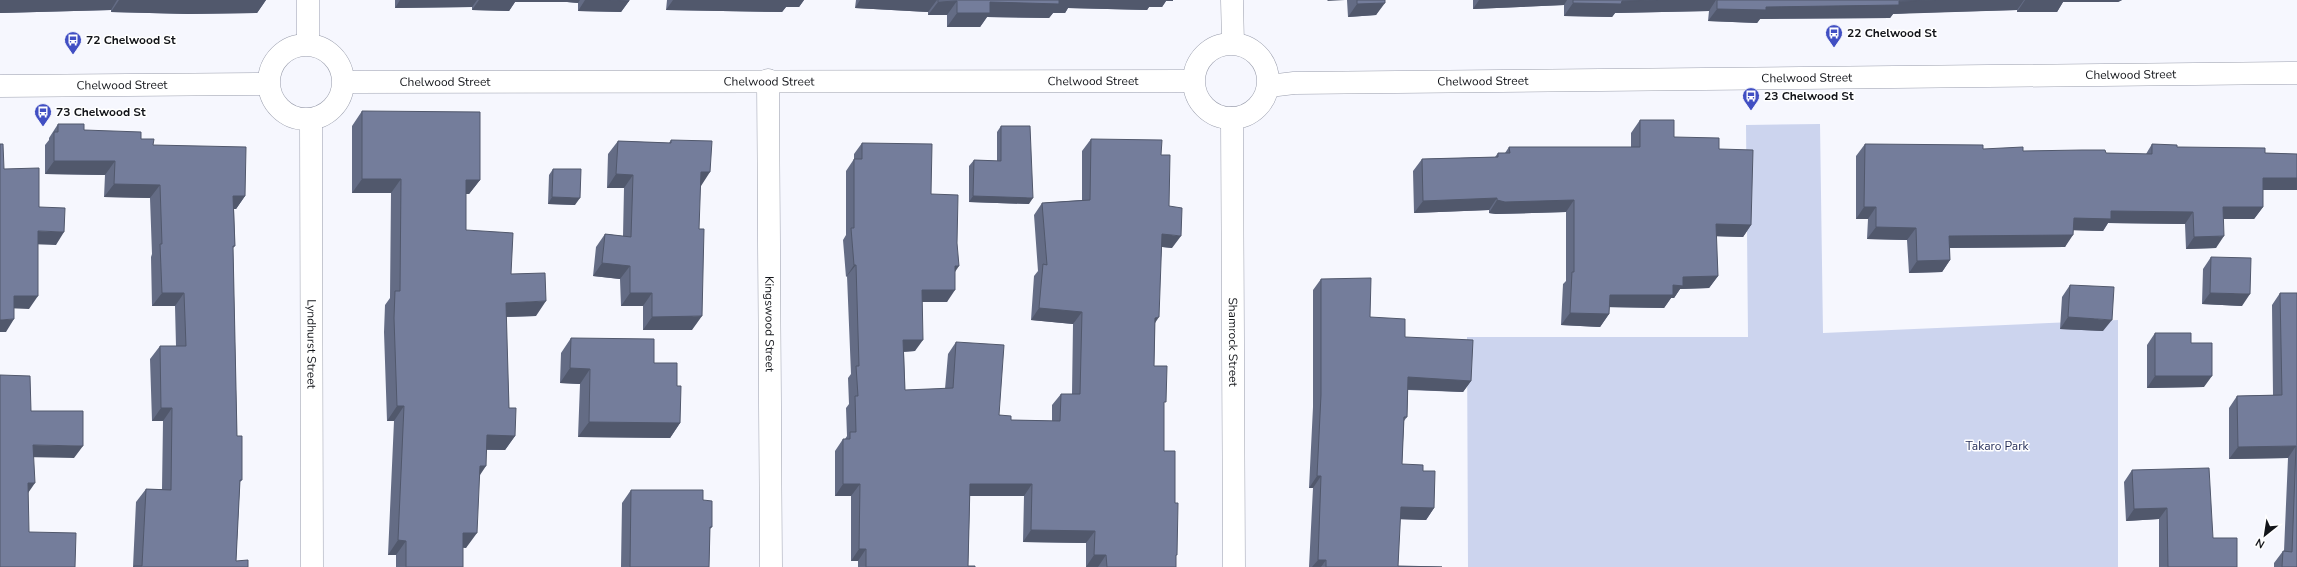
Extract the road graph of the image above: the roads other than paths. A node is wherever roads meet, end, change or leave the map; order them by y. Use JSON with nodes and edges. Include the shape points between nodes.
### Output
{"nodes":[{"id":1,"x":308,"y":0,"type":"edge"},
{"id":2,"x":1232,"y":0,"type":"edge"},
{"id":3,"x":1233,"y":43,"type":"junction"},
{"id":4,"x":308,"y":44,"type":"junction"},
{"id":5,"x":2297,"y":73,"type":"edge"},
{"id":6,"x":768,"y":80,"type":"junction"},
{"id":7,"x":1193,"y":81,"type":"junction"},
{"id":8,"x":344,"y":82,"type":"junction"},
{"id":9,"x":268,"y":84,"type":"junction"},
{"id":10,"x":0,"y":86,"type":"edge"},
{"id":11,"x":1269,"y":86,"type":"junction"},
{"id":12,"x":1232,"y":118,"type":"junction"},
{"id":13,"x":311,"y":120,"type":"junction"},
{"id":14,"x":312,"y":567,"type":"edge"},
{"id":15,"x":771,"y":567,"type":"edge"},
{"id":16,"x":1234,"y":567,"type":"edge"}],
"edges":[{"from":1,"to":4,"type":"street"},
{"from":2,"to":3,"type":"street"},
{"from":3,"to":7,"type":"street","via":[[1213,47],[1199,61]]},
{"from":3,"to":11,"type":"street","via":[[1248,47],[1260,56],[1268,70]]},
{"from":4,"to":8,"type":"street","via":[[326,50],[339,64]]},
{"from":4,"to":9,"type":"street","via":[[288,49],[273,64]]},
{"from":5,"to":11,"type":"street","name":"Chelwood Street","via":[[1294,83]]},
{"from":6,"to":7,"type":"street","name":"Chelwood Street"},
{"from":6,"to":8,"type":"street","name":"Chelwood Street"},
{"from":6,"to":15,"type":"street","name":"Kingswood Street"},
{"from":7,"to":12,"type":"street","via":[[1197,97],[1207,109],[1221,117]]},
{"from":8,"to":13,"type":"street","via":[[340,100],[328,114]]},
{"from":9,"to":10,"type":"street","name":"Chelwood Street"},
{"from":9,"to":13,"type":"street","via":[[275,104],[290,117]]},
{"from":11,"to":12,"type":"street","via":[[1263,101],[1252,112]]},
{"from":12,"to":16,"type":"street","name":"Shamrock Street"},
{"from":13,"to":14,"type":"street","name":"Lyndhurst Street"}]}
